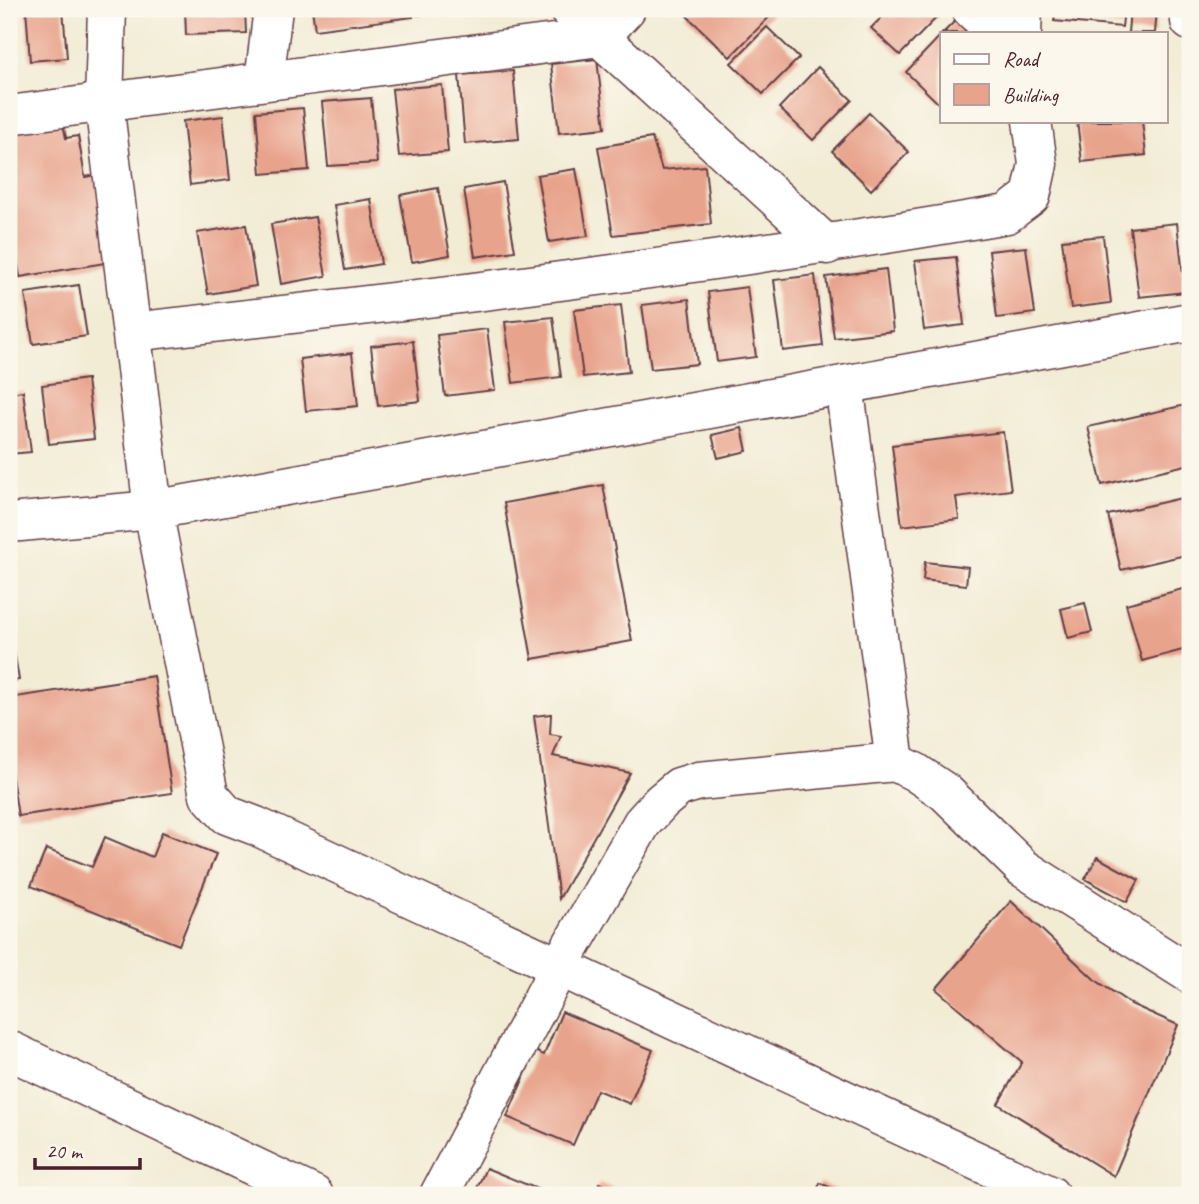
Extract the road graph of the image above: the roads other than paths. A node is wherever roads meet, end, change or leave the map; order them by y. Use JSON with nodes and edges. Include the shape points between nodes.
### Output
{"nodes":[{"id":1,"x":107,"y":9,"type":"edge"},
{"id":2,"x":273,"y":9,"type":"edge"},
{"id":3,"x":569,"y":9,"type":"edge"},
{"id":4,"x":626,"y":9,"type":"edge"},
{"id":5,"x":971,"y":9,"type":"edge"},
{"id":6,"x":1023,"y":9,"type":"edge"},
{"id":7,"x":1189,"y":9,"type":"edge"},
{"id":8,"x":1190,"y":21,"type":"edge"},
{"id":9,"x":998,"y":32,"type":"edge"},
{"id":10,"x":1022,"y":32,"type":"edge"},
{"id":11,"x":600,"y":37,"type":"junction"},
{"id":12,"x":264,"y":81,"type":"junction"},
{"id":13,"x":104,"y":103,"type":"junction"},
{"id":14,"x":9,"y":115,"type":"edge"},
{"id":15,"x":1032,"y":122,"type":"edge"},
{"id":16,"x":827,"y":245,"type":"junction"},
{"id":17,"x":1190,"y":322,"type":"edge"},
{"id":18,"x":132,"y":332,"type":"junction"},
{"id":19,"x":844,"y":385,"type":"junction"},
{"id":20,"x":153,"y":510,"type":"junction"},
{"id":21,"x":9,"y":523,"type":"edge"},
{"id":22,"x":895,"y":762,"type":"junction"},
{"id":23,"x":559,"y":967,"type":"junction"},
{"id":24,"x":1190,"y":974,"type":"edge"},
{"id":25,"x":9,"y":1050,"type":"edge"},
{"id":26,"x":314,"y":1195,"type":"edge"},
{"id":27,"x":439,"y":1195,"type":"edge"},
{"id":28,"x":1050,"y":1195,"type":"edge"}],
"edges":[{"from":1,"to":13,"type":"street"},
{"from":2,"to":12,"type":"street"},
{"from":3,"to":11,"type":"street"},
{"from":4,"to":11,"type":"street"},
{"from":5,"to":9,"type":"street"},
{"from":6,"to":10,"type":"street"},
{"from":7,"to":8,"type":"street"},
{"from":11,"to":12,"type":"street"},
{"from":11,"to":16,"type":"street"},
{"from":12,"to":13,"type":"street"},
{"from":13,"to":14,"type":"street"},
{"from":13,"to":18,"type":"street"},
{"from":15,"to":16,"type":"street","via":[[1038,164],[1031,196],[1007,214]]},
{"from":16,"to":18,"type":"street","via":[[417,300]]},
{"from":17,"to":19,"type":"street"},
{"from":18,"to":20,"type":"street"},
{"from":19,"to":20,"type":"street"},
{"from":19,"to":22,"type":"street"},
{"from":20,"to":21,"type":"street"},
{"from":20,"to":23,"type":"street","via":[[209,795],[227,815]]},
{"from":22,"to":23,"type":"street","via":[[699,780],[678,787],[642,823]]},
{"from":22,"to":24,"type":"street","via":[[945,792],[1023,868]]},
{"from":23,"to":27,"type":"street"},
{"from":23,"to":28,"type":"street"},
{"from":25,"to":26,"type":"street"}]}
